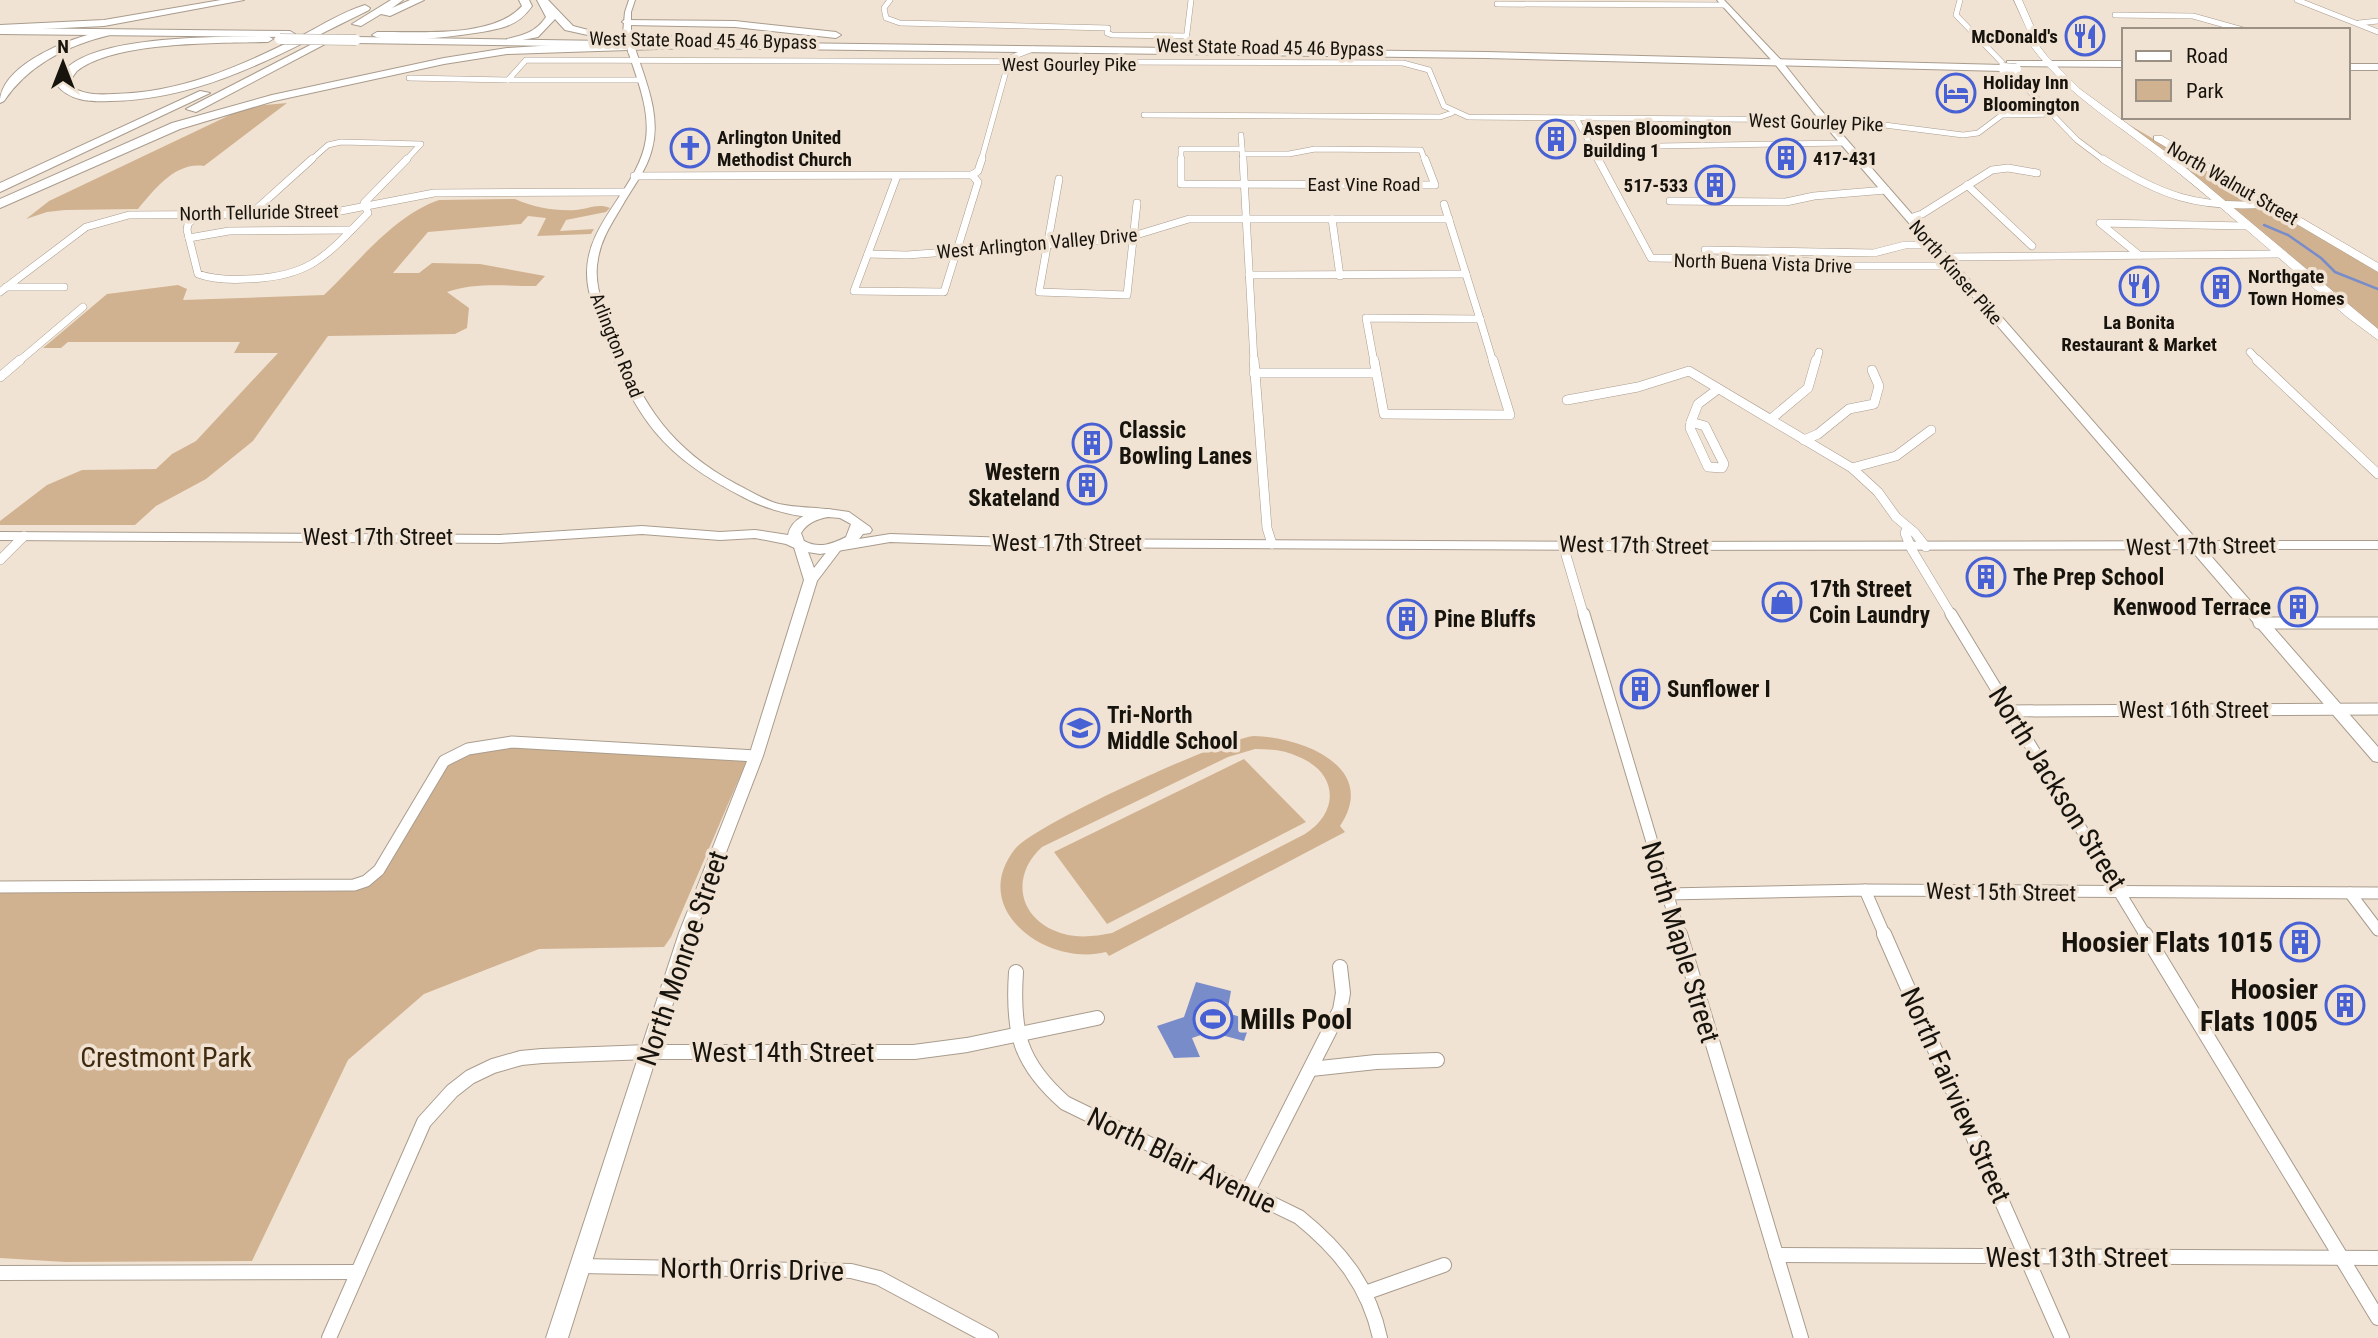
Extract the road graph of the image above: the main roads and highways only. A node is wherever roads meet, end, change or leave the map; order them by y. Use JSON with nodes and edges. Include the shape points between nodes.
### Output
{"nodes":[{"id":1,"x":239,"y":0,"type":"edge"},
{"id":2,"x":379,"y":0,"type":"edge"},
{"id":3,"x":398,"y":0,"type":"edge"},
{"id":4,"x":419,"y":0,"type":"edge"},
{"id":5,"x":524,"y":0,"type":"edge"},
{"id":6,"x":542,"y":0,"type":"edge"},
{"id":7,"x":2018,"y":0,"type":"edge"},
{"id":8,"x":365,"y":8,"type":"junction"},
{"id":9,"x":627,"y":28,"type":"road end"},
{"id":10,"x":0,"y":32,"type":"edge"},
{"id":11,"x":115,"y":32,"type":"junction"},
{"id":12,"x":2033,"y":34,"type":"junction"},
{"id":13,"x":86,"y":37,"type":"junction"},
{"id":14,"x":366,"y":37,"type":"junction"},
{"id":15,"x":530,"y":37,"type":"junction"},
{"id":16,"x":279,"y":38,"type":"junction"},
{"id":17,"x":668,"y":39,"type":"junction"},
{"id":18,"x":495,"y":42,"type":"junction"},
{"id":19,"x":942,"y":43,"type":"junction"},
{"id":20,"x":714,"y":45,"type":"junction"},
{"id":21,"x":1102,"y":45,"type":"junction"},
{"id":22,"x":1396,"y":49,"type":"junction"},
{"id":23,"x":1081,"y":50,"type":"junction"},
{"id":24,"x":1377,"y":54,"type":"junction"},
{"id":25,"x":1775,"y":60,"type":"junction"},
{"id":26,"x":2056,"y":67,"type":"junction"},
{"id":27,"x":2122,"y":67,"type":"edge"},
{"id":28,"x":2350,"y":67,"type":"edge"},
{"id":29,"x":2378,"y":67,"type":"edge"},
{"id":30,"x":271,"y":70,"type":"junction"},
{"id":31,"x":0,"y":99,"type":"edge"},
{"id":32,"x":2122,"y":116,"type":"edge"},
{"id":33,"x":2127,"y":119,"type":"edge"},
{"id":34,"x":0,"y":188,"type":"edge"},
{"id":35,"x":0,"y":202,"type":"edge"},
{"id":36,"x":2378,"y":268,"type":"edge"},
{"id":37,"x":2378,"y":336,"type":"edge"},
{"id":38,"x":799,"y":525,"type":"junction"},
{"id":39,"x":857,"y":525,"type":"junction"},
{"id":40,"x":755,"y":534,"type":"junction"},
{"id":41,"x":0,"y":536,"type":"edge"},
{"id":42,"x":890,"y":538,"type":"junction"},
{"id":43,"x":798,"y":543,"type":"junction"},
{"id":44,"x":2378,"y":545,"type":"edge"},
{"id":45,"x":838,"y":547,"type":"junction"}],
"edges":[{"from":1,"to":10,"type":"highway","via":[[123,21]]},
{"from":2,"to":8,"type":"highway"},
{"from":3,"to":30,"type":"highway"},
{"from":4,"to":30,"type":"highway"},
{"from":5,"to":14,"type":"highway","via":[[527,8],[519,16],[486,28]]},
{"from":6,"to":15,"type":"highway","via":[[550,19]]},
{"from":6,"to":17,"type":"highway","via":[[565,25],[580,33]]},
{"from":7,"to":12,"type":"main road","name":"North Walnut Street"},
{"from":8,"to":16,"type":"highway","via":[[232,73],[195,86],[107,98],[71,92],[62,84],[78,66],[132,48],[181,41]]},
{"from":8,"to":34,"type":"highway","via":[[219,86]]},
{"from":9,"to":19,"type":"highway","via":[[735,24]]},
{"from":10,"to":11,"type":"highway"},
{"from":10,"to":13,"type":"highway"},
{"from":11,"to":13,"type":"highway"},
{"from":11,"to":16,"type":"highway"},
{"from":12,"to":26,"type":"main road","name":"North Walnut Street","via":[[2043,39]]},
{"from":12,"to":26,"type":"main road","name":"North Walnut Street","via":[[2029,38]]},
{"from":13,"to":16,"type":"highway"},
{"from":13,"to":31,"type":"highway","via":[[20,74]]},
{"from":14,"to":15,"type":"highway","name":"West State Road 45 46 Bypass"},
{"from":14,"to":16,"type":"highway","bridge":true},
{"from":14,"to":18,"type":"highway","name":"West State Road 45 46 Bypass"},
{"from":15,"to":17,"type":"highway","name":"West State Road 45 46 Bypass"},
{"from":15,"to":18,"type":"highway"},
{"from":17,"to":19,"type":"highway","name":"West State Road 45 46 Bypass"},
{"from":18,"to":20,"type":"highway","name":"West State Road 45 46 Bypass"},
{"from":19,"to":21,"type":"highway","name":"West State Road 45 46 Bypass"},
{"from":20,"to":23,"type":"highway","name":"West State Road 45 46 Bypass"},
{"from":20,"to":35,"type":"highway","via":[[507,51],[272,97],[160,133]]},
{"from":21,"to":22,"type":"highway","name":"West State Road 45 46 Bypass"},
{"from":21,"to":23,"type":"highway"},
{"from":22,"to":24,"type":"highway"},
{"from":22,"to":25,"type":"highway","name":"West State Road 45 46 Bypass"},
{"from":23,"to":24,"type":"highway","name":"West State Road 45 46 Bypass"},
{"from":24,"to":25,"type":"highway","name":"West State Road 45 46 Bypass"},
{"from":25,"to":26,"type":"highway","name":"West State Road 45 46 Bypass"},
{"from":26,"to":27,"type":"highway","name":"West State Road 45 46 Bypass"},
{"from":26,"to":32,"type":"main road","name":"North Walnut Street"},
{"from":26,"to":37,"type":"main road","via":[[2095,107],[2171,161]]},
{"from":28,"to":29,"type":"highway"},
{"from":30,"to":35,"type":"highway"},
{"from":33,"to":36,"type":"main road","name":"North Walnut Street"},
{"from":38,"to":39,"type":"main road","name":"West 17th Street","via":[[828,513],[848,516]]},
{"from":38,"to":40,"type":"main road","name":"West 17th Street"},
{"from":38,"to":43,"type":"main road","via":[[794,533]]},
{"from":39,"to":42,"type":"main road","name":"West 17th Street"},
{"from":39,"to":45,"type":"main road","via":[[855,536]]},
{"from":40,"to":41,"type":"main road","name":"West 17th Street","via":[[622,530],[500,539]]},
{"from":40,"to":43,"type":"main road","name":"West 17th Street"},
{"from":42,"to":44,"type":"main road","name":"West 17th Street","via":[[1272,544]]},
{"from":42,"to":45,"type":"main road","name":"West 17th Street"},
{"from":43,"to":45,"type":"main road","name":"West 17th Street","via":[[815,550]]}]}
